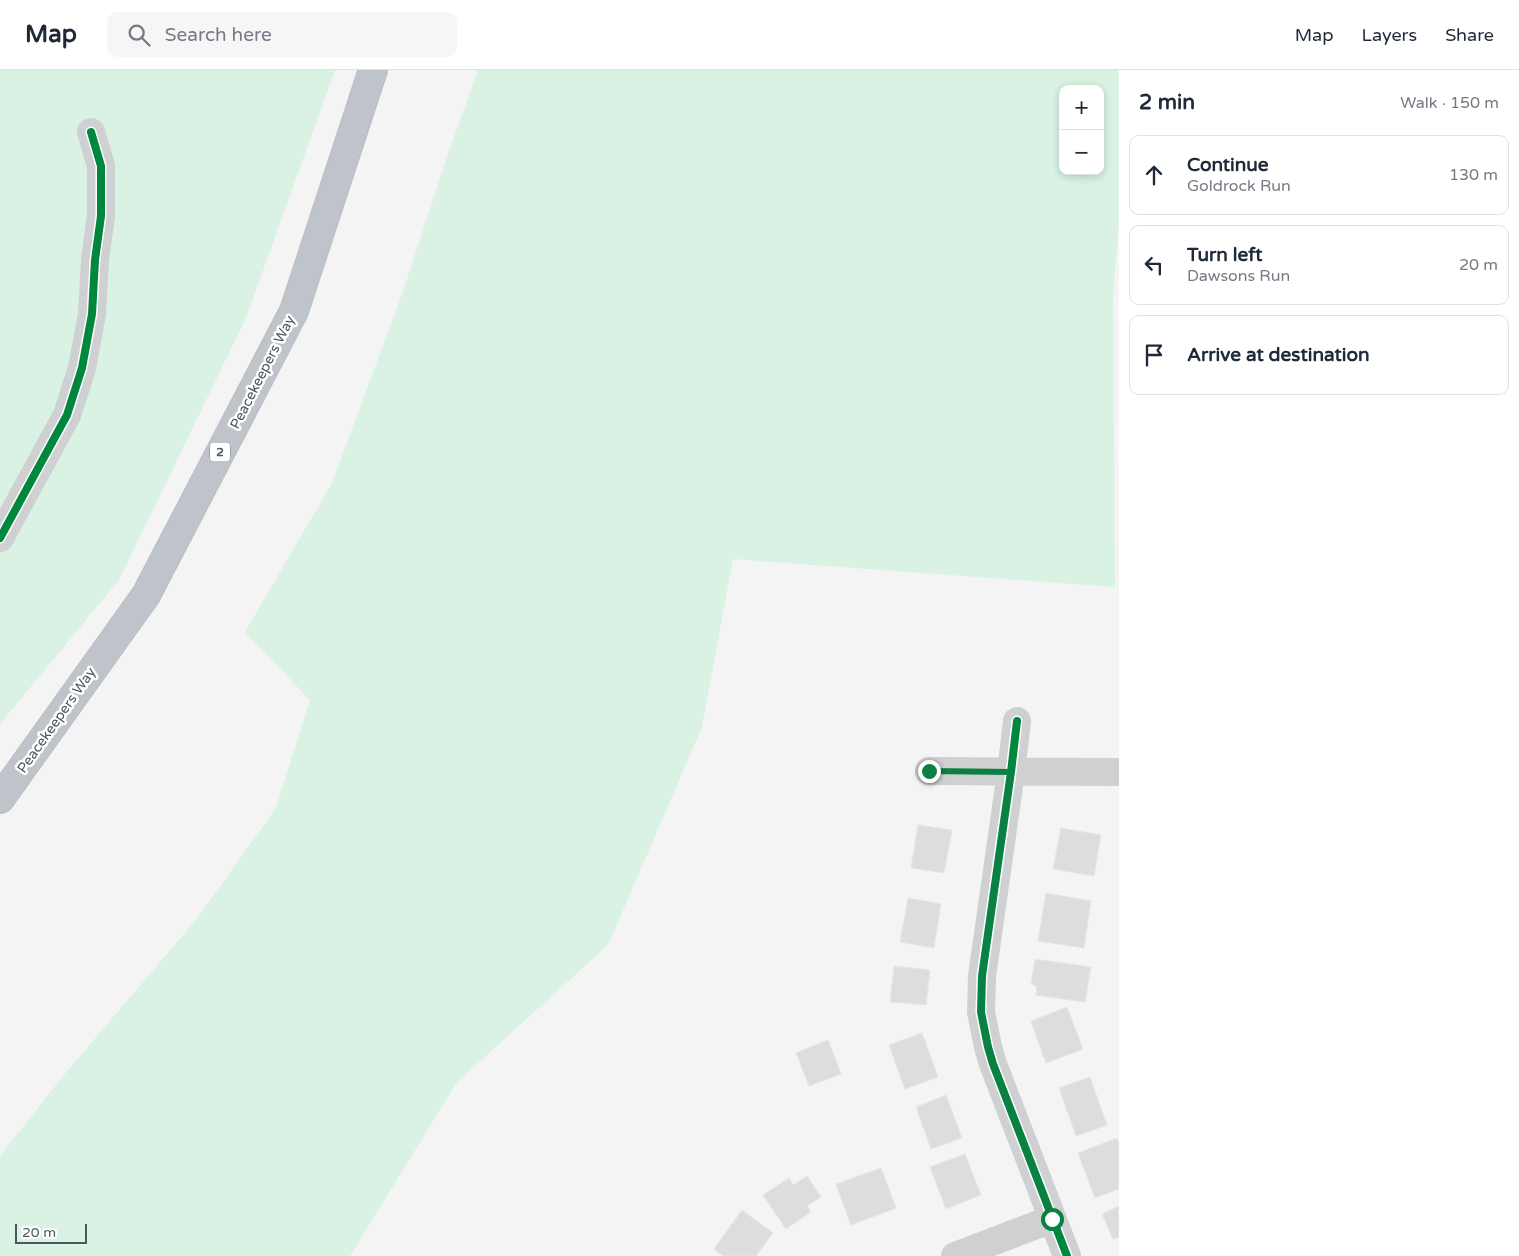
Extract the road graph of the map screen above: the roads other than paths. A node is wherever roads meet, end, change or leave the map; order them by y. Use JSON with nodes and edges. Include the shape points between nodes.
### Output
{"nodes":[{"id":1,"x":373,"y":70,"type":"edge"},
{"id":2,"x":91,"y":132,"type":"dead end"},
{"id":3,"x":0,"y":538,"type":"edge"},
{"id":4,"x":1017,"y":721,"type":"dead end"},
{"id":5,"x":929,"y":771,"type":"dead end"},
{"id":6,"x":1011,"y":772,"type":"junction"},
{"id":7,"x":1119,"y":772,"type":"edge"},
{"id":8,"x":0,"y":799,"type":"edge"},
{"id":9,"x":1052,"y":1219,"type":"junction"},
{"id":10,"x":955,"y":1256,"type":"edge"},
{"id":11,"x":1067,"y":1256,"type":"edge"}],
"edges":[{"from":1,"to":8,"type":"highway","name":"Peacekeepers Way","number":"2","via":[[294,311],[146,595]]},
{"from":2,"to":3,"type":"street","via":[[101,166],[101,216],[92,314],[82,368],[67,415]]},
{"from":4,"to":6,"type":"street"},
{"from":5,"to":6,"type":"street"},
{"from":6,"to":7,"type":"street"},
{"from":6,"to":9,"type":"street","via":[[982,976],[981,1012],[993,1064]]},
{"from":9,"to":10,"type":"street"},
{"from":9,"to":11,"type":"street"}]}
